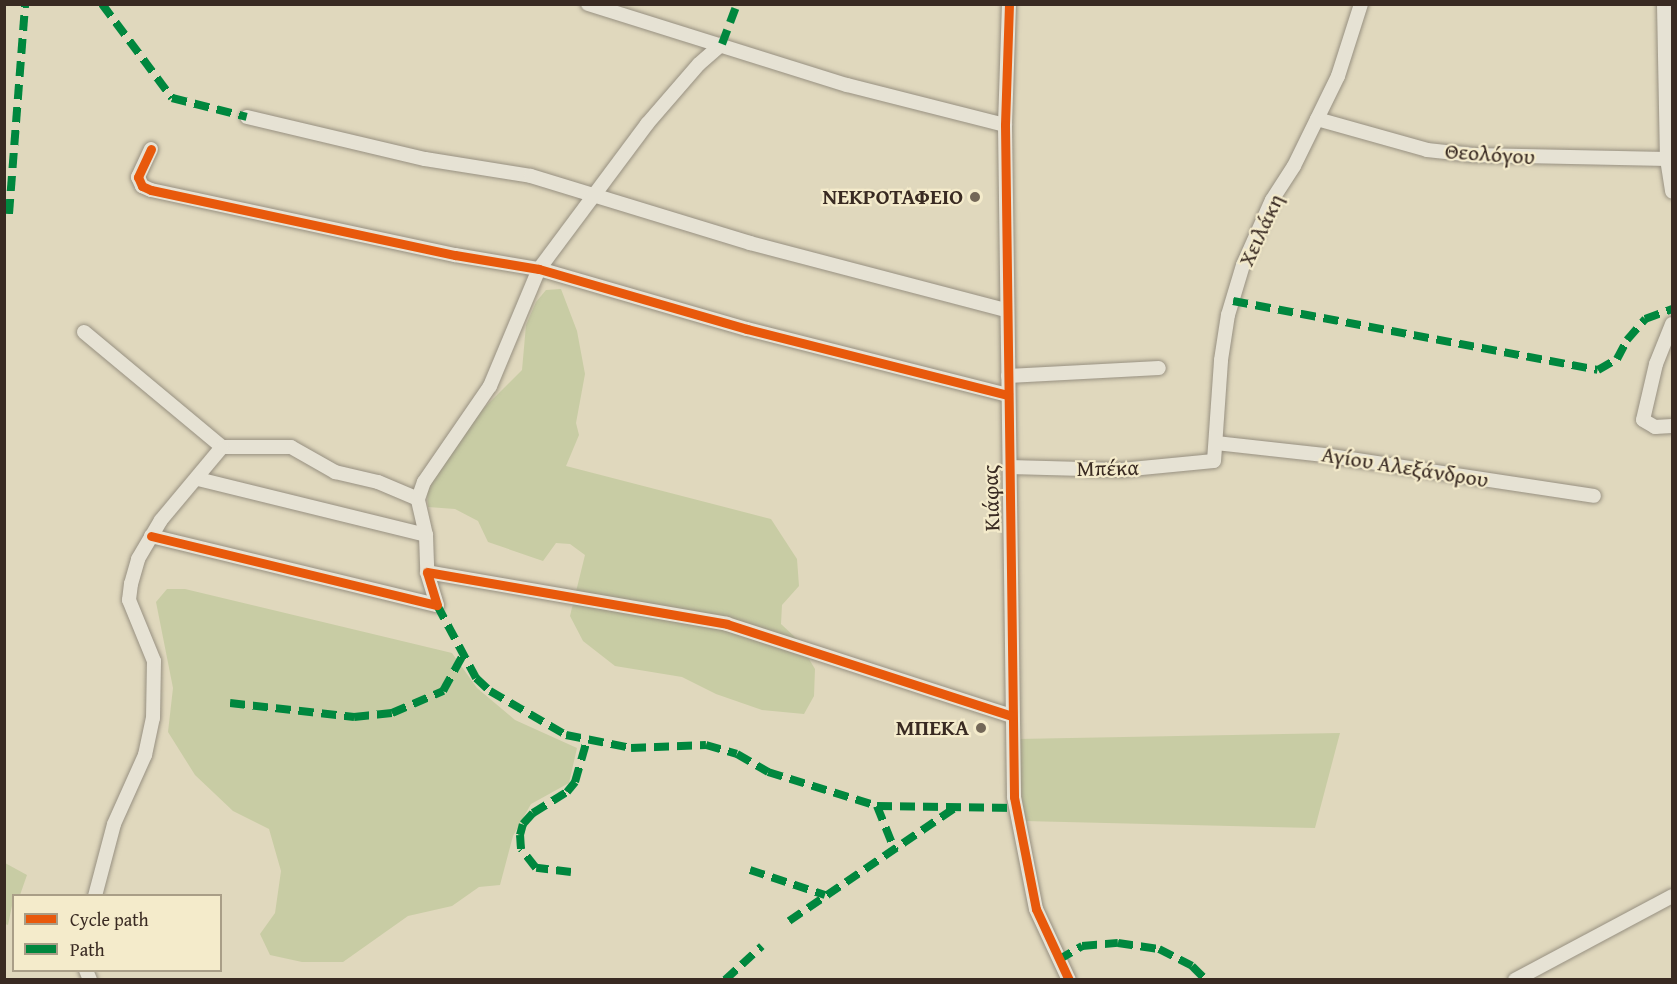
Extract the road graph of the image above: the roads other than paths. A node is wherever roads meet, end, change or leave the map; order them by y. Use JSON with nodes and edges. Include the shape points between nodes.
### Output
{"nodes":[{"id":1,"x":588,"y":4,"type":"edge"},
{"id":2,"x":1009,"y":4,"type":"edge"},
{"id":3,"x":1361,"y":4,"type":"edge"},
{"id":4,"x":1664,"y":4,"type":"edge"},
{"id":5,"x":722,"y":44,"type":"junction"},
{"id":6,"x":247,"y":117,"type":"dead end"},
{"id":7,"x":1317,"y":119,"type":"junction"},
{"id":8,"x":1005,"y":125,"type":"junction"},
{"id":9,"x":151,"y":149,"type":"dead end"},
{"id":10,"x":1667,"y":159,"type":"junction"},
{"id":11,"x":1672,"y":192,"type":"edge"},
{"id":12,"x":593,"y":194,"type":"junction"},
{"id":13,"x":539,"y":269,"type":"junction"},
{"id":14,"x":1006,"y":310,"type":"junction"},
{"id":15,"x":1672,"y":324,"type":"edge"},
{"id":16,"x":84,"y":332,"type":"dead end"},
{"id":17,"x":1159,"y":368,"type":"dead end"},
{"id":18,"x":1008,"y":376,"type":"junction"},
{"id":19,"x":1008,"y":395,"type":"junction"},
{"id":20,"x":1672,"y":426,"type":"edge"},
{"id":21,"x":1216,"y":443,"type":"junction"},
{"id":22,"x":222,"y":447,"type":"junction"},
{"id":23,"x":1206,"y":465,"type":"joint"},
{"id":24,"x":1009,"y":466,"type":"junction"},
{"id":25,"x":198,"y":479,"type":"junction"},
{"id":26,"x":1594,"y":496,"type":"dead end"},
{"id":27,"x":418,"y":498,"type":"junction"},
{"id":28,"x":426,"y":535,"type":"junction"},
{"id":29,"x":151,"y":536,"type":"junction"},
{"id":30,"x":427,"y":572,"type":"junction"},
{"id":31,"x":1011,"y":716,"type":"junction"},
{"id":32,"x":95,"y":894,"type":"edge"},
{"id":33,"x":1672,"y":896,"type":"edge"},
{"id":34,"x":1069,"y":980,"type":"edge"},
{"id":35,"x":1515,"y":980,"type":"edge"}],
"edges":[{"from":1,"to":5,"type":"street"},
{"from":2,"to":8,"type":"street","name":"Κιάφας"},
{"from":3,"to":7,"type":"street","name":"Χειλάκη","via":[[1353,38]]},
{"from":4,"to":10,"type":"street"},
{"from":5,"to":8,"type":"street","via":[[847,85]]},
{"from":5,"to":12,"type":"street","via":[[691,72]]},
{"from":6,"to":12,"type":"street","via":[[424,159],[531,176]]},
{"from":7,"to":10,"type":"street","name":"Θεολόγου","via":[[1427,150],[1474,155]]},
{"from":7,"to":21,"type":"street","name":"Χειλάκη","via":[[1272,200],[1243,265],[1228,315],[1221,360]]},
{"from":8,"to":14,"type":"street","name":"Κιάφας"},
{"from":9,"to":13,"type":"street","via":[[138,177],[142,186],[151,190],[455,255]]},
{"from":10,"to":11,"type":"street"},
{"from":12,"to":13,"type":"street"},
{"from":12,"to":14,"type":"street","via":[[750,243]]},
{"from":13,"to":19,"type":"street","via":[[954,385]]},
{"from":13,"to":27,"type":"street","via":[[490,386],[449,442]]},
{"from":14,"to":18,"type":"street","name":"Κιάφας"},
{"from":15,"to":20,"type":"street","via":[[1656,364],[1643,420],[1655,427]]},
{"from":16,"to":22,"type":"street"},
{"from":17,"to":18,"type":"street"},
{"from":18,"to":19,"type":"street","name":"Κιάφας"},
{"from":19,"to":24,"type":"street","name":"Κιάφας"},
{"from":21,"to":23,"type":"street","name":"Χειλάκη","via":[[1216,458]]},
{"from":21,"to":26,"type":"street","name":"Αγίου Αλεξάνδρου","via":[[1324,454]]},
{"from":22,"to":25,"type":"street"},
{"from":22,"to":27,"type":"street","via":[[291,447],[335,472],[378,482]]},
{"from":23,"to":24,"type":"street","name":"Μπέκα","via":[[1121,470]]},
{"from":24,"to":31,"type":"street","name":"Κιάφας"},
{"from":25,"to":28,"type":"street"},
{"from":25,"to":29,"type":"street"},
{"from":27,"to":28,"type":"street"},
{"from":28,"to":30,"type":"street"},
{"from":29,"to":30,"type":"street","via":[[437,605]]},
{"from":29,"to":32,"type":"street","via":[[138,560],[129,600],[154,661],[153,718],[145,755],[114,824]]},
{"from":30,"to":31,"type":"street","via":[[727,624]]},
{"from":31,"to":34,"type":"street","name":"Κιάφας","via":[[1014,797],[1027,874],[1045,934]]},
{"from":33,"to":35,"type":"street"}]}
